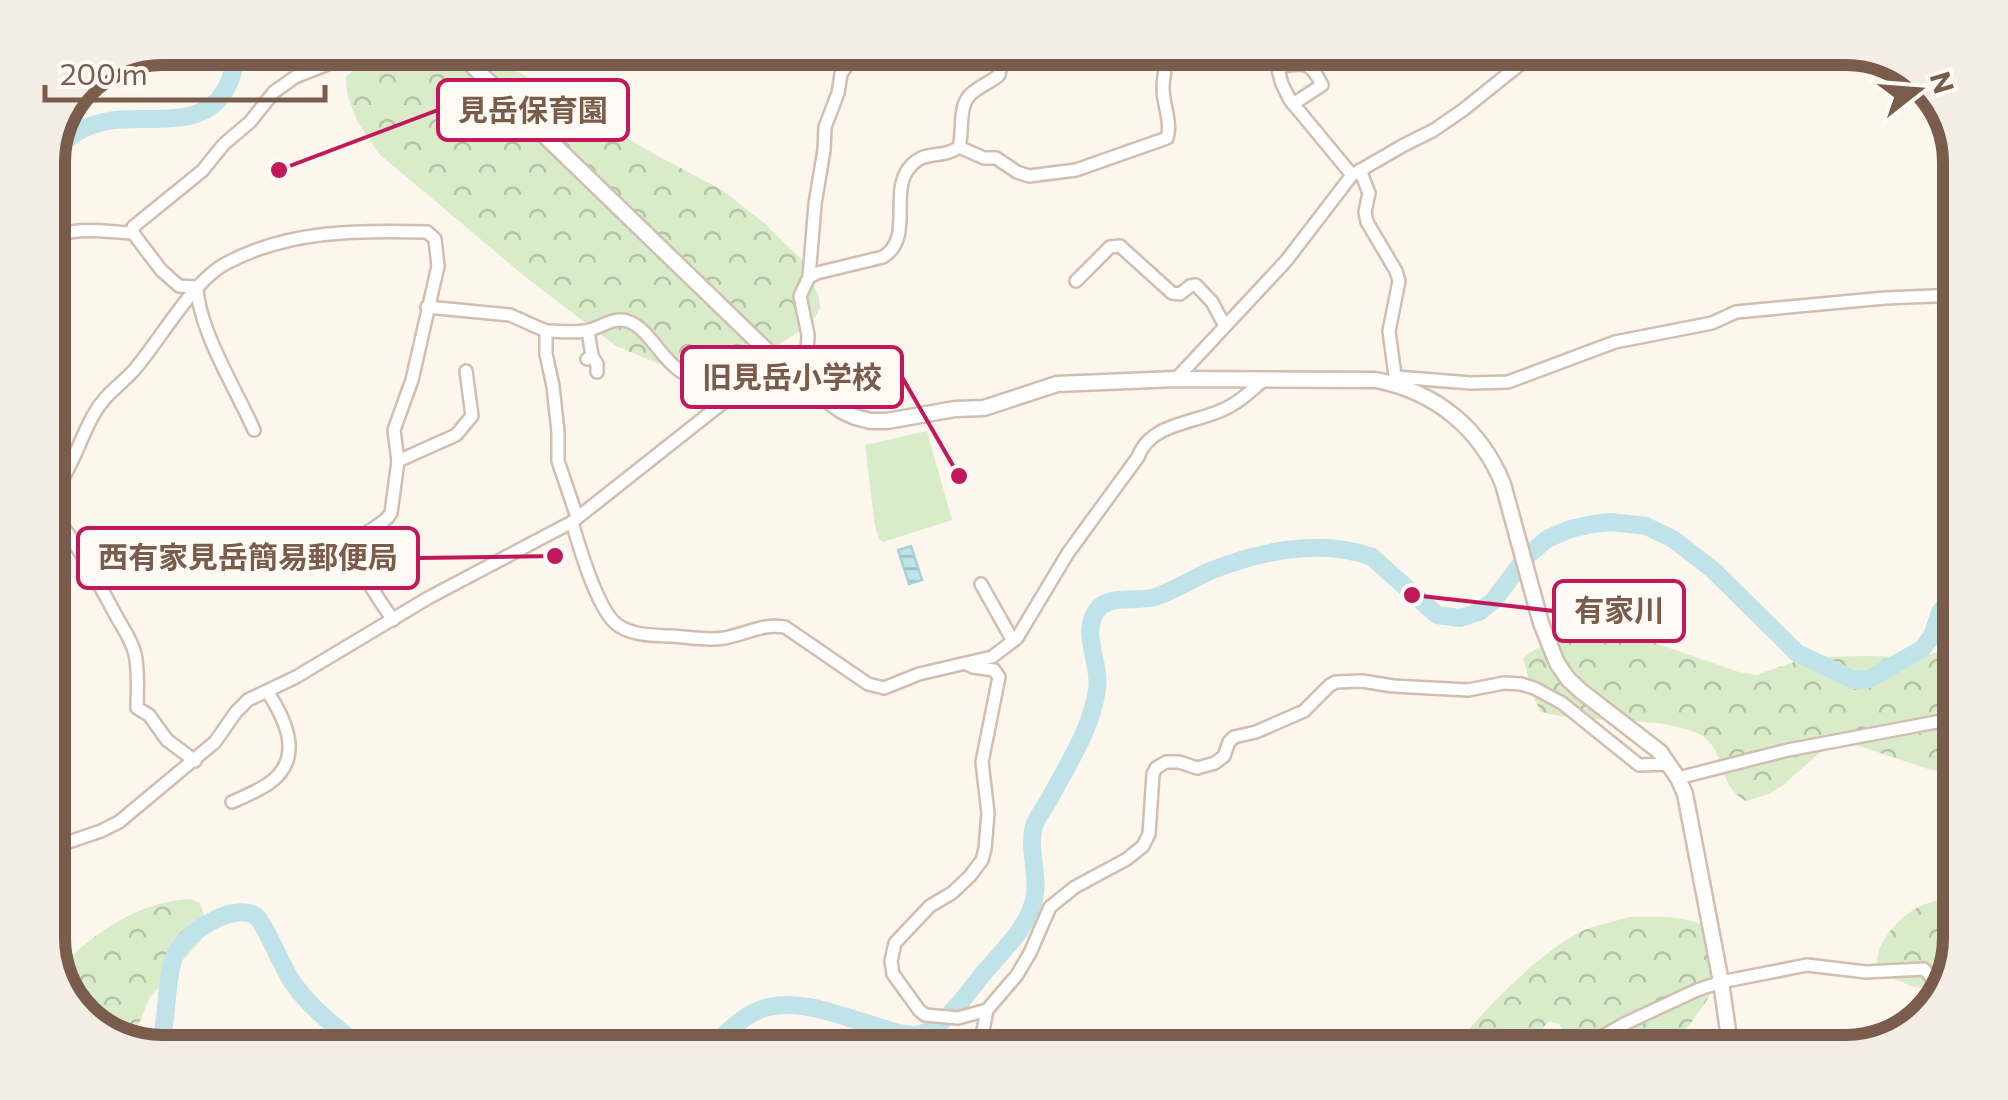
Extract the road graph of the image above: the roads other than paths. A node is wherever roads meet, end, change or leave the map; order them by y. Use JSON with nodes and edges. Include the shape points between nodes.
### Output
{"nodes":[{"id":1,"x":325,"y":65,"type":"edge"},
{"id":2,"x":472,"y":65,"type":"edge"},
{"id":3,"x":847,"y":65,"type":"edge"},
{"id":4,"x":1000,"y":65,"type":"edge"},
{"id":5,"x":1167,"y":65,"type":"edge"},
{"id":6,"x":1277,"y":65,"type":"edge"},
{"id":7,"x":1309,"y":65,"type":"edge"},
{"id":8,"x":1519,"y":65,"type":"edge"},
{"id":9,"x":1293,"y":104,"type":"junction"},
{"id":10,"x":959,"y":148,"type":"junction"},
{"id":11,"x":1356,"y":173,"type":"junction"},
{"id":12,"x":65,"y":233,"type":"edge"},
{"id":13,"x":133,"y":233,"type":"junction"},
{"id":14,"x":809,"y":277,"type":"junction"},
{"id":15,"x":1076,"y":282,"type":"dead end"},
{"id":16,"x":197,"y":287,"type":"junction"},
{"id":17,"x":1943,"y":296,"type":"edge"},
{"id":18,"x":427,"y":306,"type":"junction"},
{"id":19,"x":1225,"y":326,"type":"junction"},
{"id":20,"x":588,"y":331,"type":"junction"},
{"id":21,"x":546,"y":332,"type":"junction"},
{"id":22,"x":466,"y":371,"type":"dead end"},
{"id":23,"x":597,"y":372,"type":"dead end"},
{"id":24,"x":790,"y":374,"type":"junction"},
{"id":25,"x":1176,"y":379,"type":"junction"},
{"id":26,"x":1264,"y":380,"type":"junction"},
{"id":27,"x":1396,"y":380,"type":"junction"},
{"id":28,"x":748,"y":386,"type":"junction"},
{"id":29,"x":254,"y":430,"type":"dead end"},
{"id":30,"x":398,"y":461,"type":"junction"},
{"id":31,"x":65,"y":473,"type":"edge"},
{"id":32,"x":574,"y":520,"type":"junction"},
{"id":33,"x":65,"y":527,"type":"edge"},
{"id":34,"x":981,"y":584,"type":"dead end"},
{"id":35,"x":393,"y":620,"type":"junction"},
{"id":36,"x":1013,"y":642,"type":"junction"},
{"id":37,"x":967,"y":664,"type":"junction"},
{"id":38,"x":267,"y":690,"type":"junction"},
{"id":39,"x":1581,"y":691,"type":"junction"},
{"id":40,"x":1562,"y":703,"type":"junction"},
{"id":41,"x":1943,"y":721,"type":"edge"},
{"id":42,"x":194,"y":761,"type":"junction"},
{"id":43,"x":1669,"y":764,"type":"junction"},
{"id":44,"x":1678,"y":778,"type":"junction"},
{"id":45,"x":232,"y":802,"type":"dead end"},
{"id":46,"x":65,"y":843,"type":"edge"},
{"id":47,"x":1933,"y":980,"type":"edge"},
{"id":48,"x":1722,"y":982,"type":"junction"},
{"id":49,"x":986,"y":1010,"type":"junction"},
{"id":50,"x":982,"y":1035,"type":"edge"},
{"id":51,"x":1605,"y":1035,"type":"edge"},
{"id":52,"x":1729,"y":1035,"type":"edge"}],
"edges":[{"from":1,"to":13,"type":"street","via":[[274,92]]},
{"from":2,"to":24,"type":"street"},
{"from":3,"to":14,"type":"street","via":[[825,127]]},
{"from":4,"to":10,"type":"street","via":[[999,75],[966,100]]},
{"from":5,"to":10,"type":"street","via":[[1166,138],[1076,170],[1029,176]]},
{"from":6,"to":9,"type":"street"},
{"from":7,"to":9,"type":"street","via":[[1322,85]]},
{"from":8,"to":11,"type":"street","via":[[1434,130]]},
{"from":9,"to":11,"type":"street"},
{"from":10,"to":14,"type":"street","via":[[910,166],[890,253]]},
{"from":11,"to":19,"type":"street"},
{"from":11,"to":27,"type":"street","via":[[1369,193],[1367,222],[1399,281],[1389,331]]},
{"from":12,"to":13,"type":"street"},
{"from":13,"to":16,"type":"street","via":[[179,286]]},
{"from":14,"to":24,"type":"street","via":[[800,296],[808,352]]},
{"from":15,"to":19,"type":"street","via":[[1110,247],[1120,246],[1172,293],[1196,286]]},
{"from":16,"to":18,"type":"street","via":[[222,266],[290,241],[363,230],[427,232],[435,238],[438,266]]},
{"from":16,"to":29,"type":"street","via":[[211,339]]},
{"from":16,"to":31,"type":"street","via":[[101,402]]},
{"from":17,"to":27,"type":"street","via":[[1736,312],[1615,342],[1508,382]]},
{"from":18,"to":21,"type":"street","via":[[510,315]]},
{"from":18,"to":30,"type":"street","via":[[394,430]]},
{"from":19,"to":25,"type":"street"},
{"from":20,"to":21,"type":"street"},
{"from":20,"to":23,"type":"street"},
{"from":20,"to":28,"type":"street","via":[[606,322],[630,322],[683,374]]},
{"from":21,"to":32,"type":"street","via":[[558,462]]},
{"from":22,"to":30,"type":"street","via":[[472,416],[456,435]]},
{"from":24,"to":25,"type":"street","via":[[842,411],[871,421],[984,408],[1058,384]]},
{"from":24,"to":28,"type":"street"},
{"from":25,"to":26,"type":"street"},
{"from":26,"to":27,"type":"street"},
{"from":26,"to":36,"type":"street","via":[[1233,405],[1145,443]]},
{"from":27,"to":39,"type":"street","via":[[1468,426],[1495,464],[1541,622],[1557,663]]},
{"from":28,"to":32,"type":"street"},
{"from":30,"to":35,"type":"street","via":[[388,519],[354,548]]},
{"from":32,"to":35,"type":"street"},
{"from":32,"to":37,"type":"street","via":[[604,608],[628,631],[707,640],[786,628],[876,688]]},
{"from":33,"to":42,"type":"street","via":[[135,653],[137,708]]},
{"from":34,"to":36,"type":"street"},
{"from":35,"to":38,"type":"street"},
{"from":36,"to":37,"type":"street"},
{"from":37,"to":49,"type":"street","via":[[999,677],[982,762],[985,849],[970,876],[895,943],[893,974],[925,1015]]},
{"from":38,"to":42,"type":"street","via":[[248,700]]},
{"from":38,"to":45,"type":"street","via":[[281,713],[288,759],[273,781]]},
{"from":39,"to":40,"type":"street"},
{"from":39,"to":43,"type":"street"},
{"from":40,"to":43,"type":"street","via":[[1639,764]]},
{"from":40,"to":49,"type":"street","via":[[1520,684],[1468,690],[1336,682],[1304,710],[1234,737],[1215,763],[1160,764],[1143,846],[1050,907],[1017,974]]},
{"from":41,"to":44,"type":"street"},
{"from":42,"to":46,"type":"street","via":[[110,828]]},
{"from":43,"to":44,"type":"street"},
{"from":44,"to":48,"type":"street"},
{"from":47,"to":48,"type":"street","via":[[1924,969],[1807,965]]},
{"from":48,"to":51,"type":"street"},
{"from":48,"to":52,"type":"street"},
{"from":49,"to":50,"type":"street"}]}
